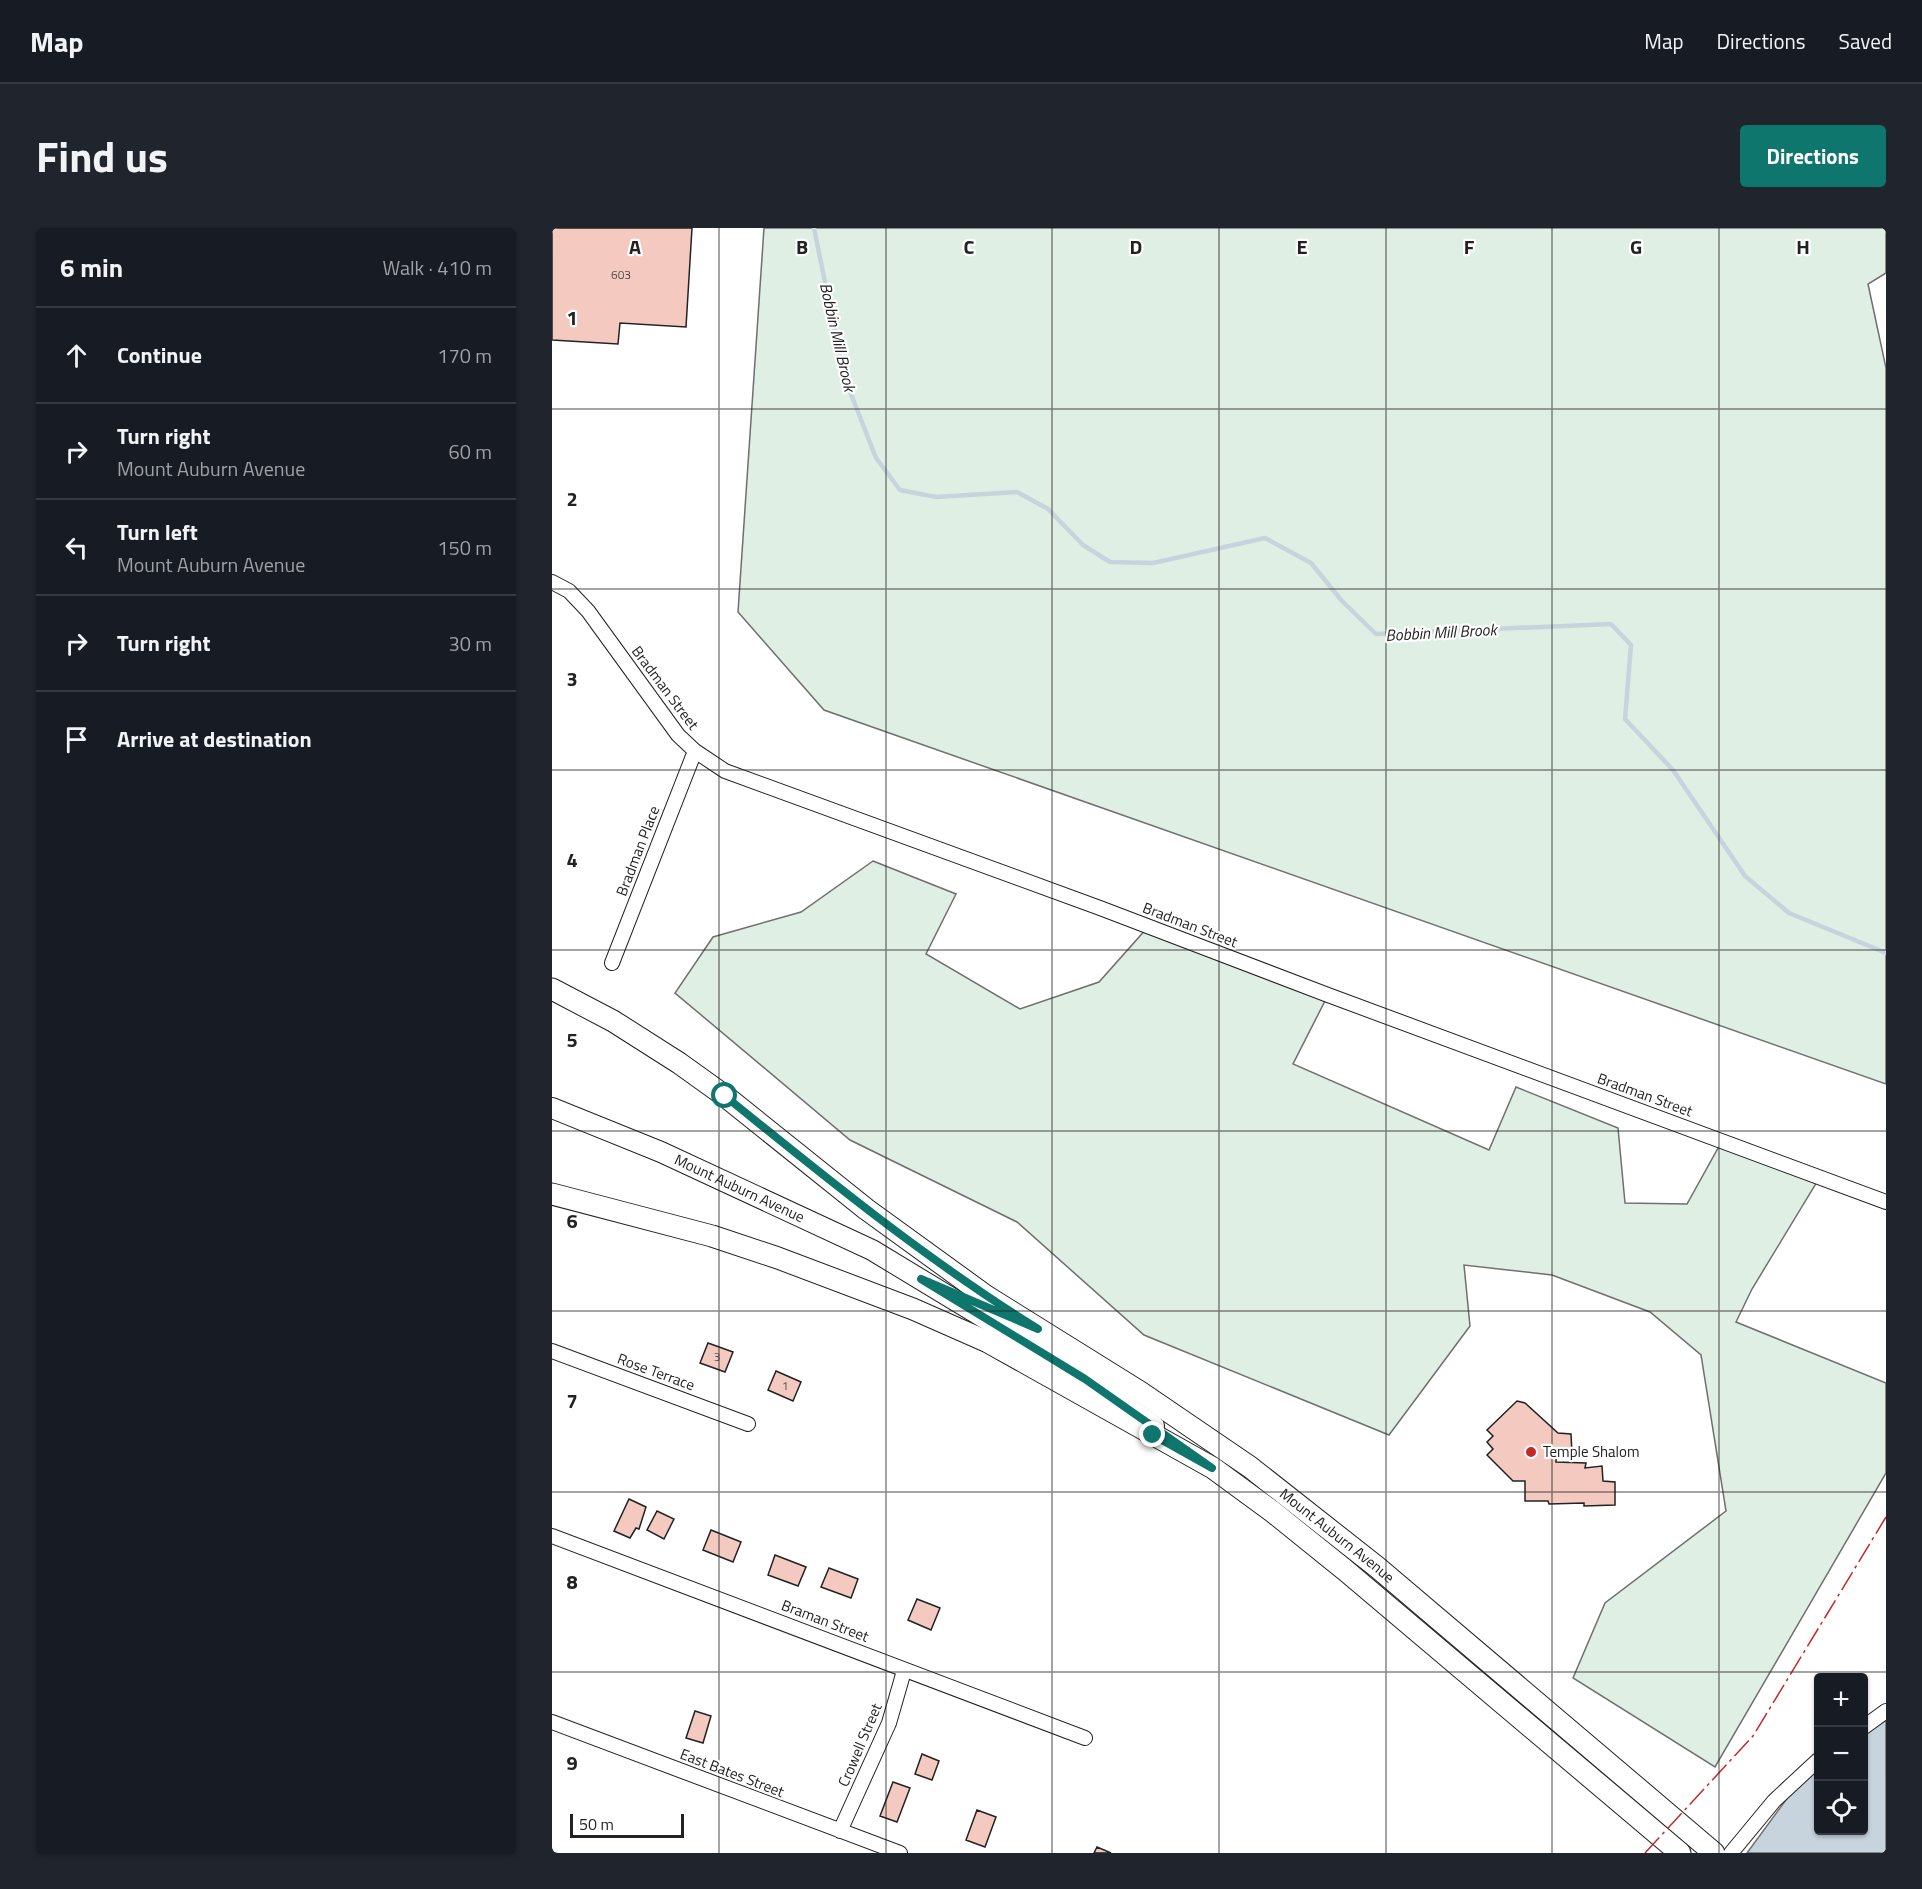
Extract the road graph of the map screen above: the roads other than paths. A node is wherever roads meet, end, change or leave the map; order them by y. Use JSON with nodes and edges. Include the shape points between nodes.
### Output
{"nodes":[{"id":1,"x":552,"y":582,"type":"edge"},
{"id":2,"x":694,"y":751,"type":"junction"},
{"id":3,"x":612,"y":963,"type":"dead end"},
{"id":4,"x":552,"y":989,"type":"edge"},
{"id":5,"x":552,"y":1108,"type":"edge"},
{"id":6,"x":552,"y":1194,"type":"edge"},
{"id":7,"x":1886,"y":1202,"type":"edge"},
{"id":8,"x":921,"y":1279,"type":"junction"},
{"id":9,"x":1038,"y":1329,"type":"junction"},
{"id":10,"x":552,"y":1351,"type":"edge"},
{"id":11,"x":748,"y":1424,"type":"dead end"},
{"id":12,"x":1212,"y":1468,"type":"junction"},
{"id":13,"x":552,"y":1536,"type":"edge"},
{"id":14,"x":904,"y":1671,"type":"junction"},
{"id":15,"x":1886,"y":1711,"type":"edge"},
{"id":16,"x":552,"y":1722,"type":"edge"},
{"id":17,"x":1868,"y":1724,"type":"edge"},
{"id":18,"x":1085,"y":1738,"type":"dead end"},
{"id":19,"x":1814,"y":1764,"type":"edge"},
{"id":20,"x":840,"y":1831,"type":"junction"},
{"id":21,"x":900,"y":1853,"type":"edge"},
{"id":22,"x":1680,"y":1853,"type":"edge"},
{"id":23,"x":1714,"y":1853,"type":"edge"},
{"id":24,"x":1731,"y":1853,"type":"edge"}],
"edges":[{"from":1,"to":2,"type":"street","name":"Bradman Street","via":[[582,604],[678,735]]},
{"from":2,"to":3,"type":"street","name":"Bradman Place"},
{"from":2,"to":7,"type":"street","name":"Bradman Street","via":[[725,771],[788,795]]},
{"from":4,"to":9,"type":"main road","via":[[613,1021],[679,1063],[866,1209]]},
{"from":5,"to":8,"type":"main road","name":"Mount Auburn Avenue","via":[[786,1209]]},
{"from":6,"to":12,"type":"main road","via":[[712,1236],[914,1309],[1008,1353]]},
{"from":8,"to":9,"type":"main road","name":"Mount Auburn Avenue"},
{"from":8,"to":12,"type":"main road","name":"Mount Auburn Avenue","via":[[1085,1379]]},
{"from":9,"to":23,"type":"main road","name":"Mount Auburn Avenue","via":[[1250,1467],[1377,1567]]},
{"from":10,"to":11,"type":"street","name":"Rose Terrace"},
{"from":12,"to":22,"type":"main road","name":"Mount Auburn Avenue","via":[[1345,1570]]},
{"from":13,"to":14,"type":"street","name":"Braman Street"},
{"from":14,"to":18,"type":"street","name":"Braman Street"},
{"from":14,"to":20,"type":"street","name":"Crowell Street","via":[[889,1723]]},
{"from":15,"to":17,"type":"street"},
{"from":16,"to":20,"type":"street","name":"East Bates Street"},
{"from":19,"to":24,"type":"street","via":[[1774,1801]]},
{"from":20,"to":21,"type":"street","name":"East Bates Street"}]}
